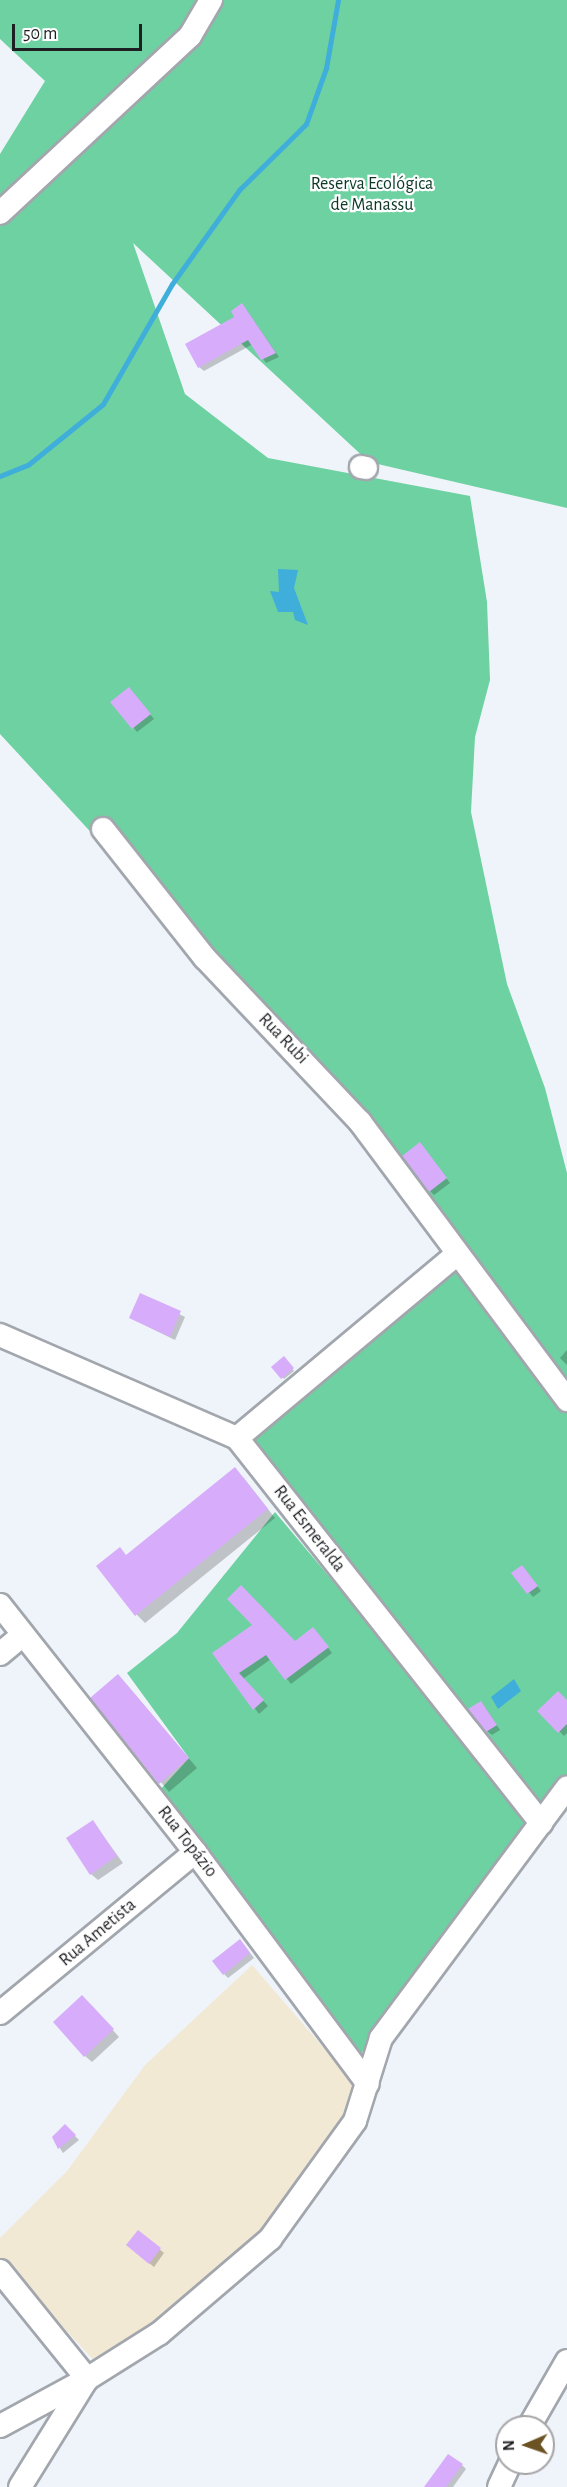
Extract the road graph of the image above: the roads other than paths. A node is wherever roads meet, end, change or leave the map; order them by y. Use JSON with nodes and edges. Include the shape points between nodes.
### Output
{"nodes":[{"id":1,"x":211,"y":0,"type":"edge"},
{"id":2,"x":0,"y":213,"type":"edge"},
{"id":3,"x":103,"y":829,"type":"dead end"},
{"id":4,"x":456,"y":1255,"type":"junction"},
{"id":5,"x":0,"y":1335,"type":"edge"},
{"id":6,"x":567,"y":1400,"type":"edge"},
{"id":7,"x":237,"y":1438,"type":"junction"},
{"id":8,"x":0,"y":1605,"type":"edge"},
{"id":9,"x":23,"y":1635,"type":"junction"},
{"id":10,"x":0,"y":1654,"type":"edge"},
{"id":11,"x":567,"y":1788,"type":"edge"},
{"id":12,"x":541,"y":1823,"type":"junction"},
{"id":13,"x":195,"y":1852,"type":"junction"},
{"id":14,"x":0,"y":2013,"type":"edge"},
{"id":15,"x":368,"y":2084,"type":"junction"},
{"id":16,"x":0,"y":2271,"type":"edge"},
{"id":17,"x":567,"y":2361,"type":"edge"},
{"id":18,"x":87,"y":2379,"type":"junction"},
{"id":19,"x":536,"y":2415,"type":"edge"},
{"id":20,"x":0,"y":2426,"type":"edge"},
{"id":21,"x":20,"y":2487,"type":"edge"}],
"edges":[{"from":1,"to":2,"type":"street","via":[[190,36]]},
{"from":3,"to":4,"type":"street","name":"Rua Rubi","via":[[205,958],[360,1122]]},
{"from":4,"to":6,"type":"street","name":"Rua Rubi"},
{"from":4,"to":7,"type":"street"},
{"from":5,"to":7,"type":"street","name":"Rua Esmeralda"},
{"from":7,"to":12,"type":"street","name":"Rua Esmeralda"},
{"from":8,"to":9,"type":"street","name":"Rua Topázio"},
{"from":9,"to":10,"type":"street"},
{"from":9,"to":13,"type":"street","name":"Rua Topázio"},
{"from":11,"to":12,"type":"street"},
{"from":12,"to":15,"type":"street","via":[[381,2038]]},
{"from":13,"to":14,"type":"street","name":"Rua Ametista"},
{"from":13,"to":15,"type":"street","name":"Rua Topázio"},
{"from":15,"to":18,"type":"street","via":[[339,2147],[270,2239],[160,2333]]},
{"from":16,"to":18,"type":"street"},
{"from":17,"to":19,"type":"street"},
{"from":18,"to":20,"type":"street"},
{"from":18,"to":21,"type":"street"}]}
